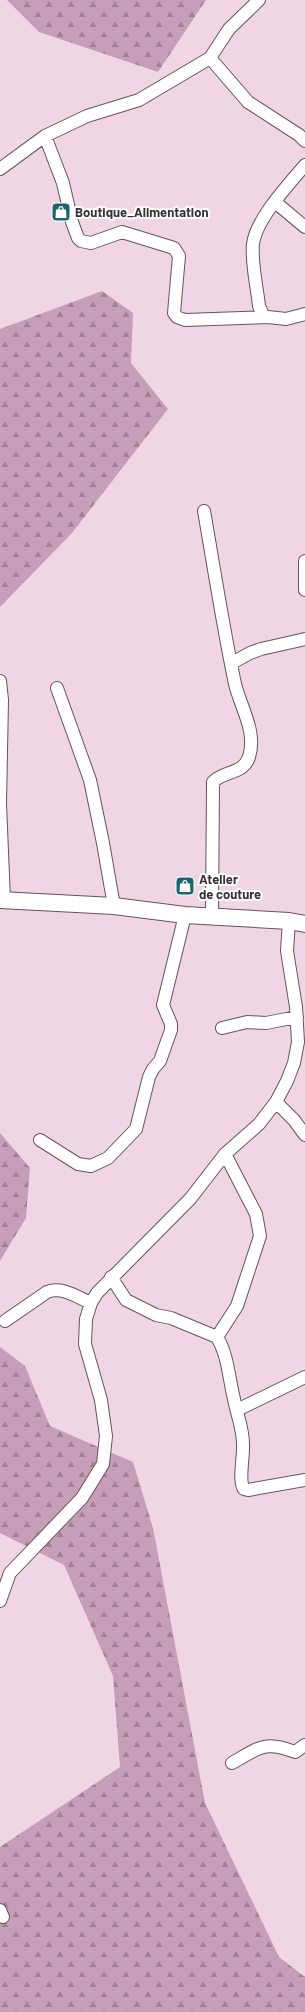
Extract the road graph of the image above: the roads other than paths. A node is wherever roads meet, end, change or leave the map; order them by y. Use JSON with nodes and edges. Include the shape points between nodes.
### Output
{"nodes":[{"id":1,"x":259,"y":0,"type":"edge"},
{"id":2,"x":210,"y":58,"type":"junction"},
{"id":3,"x":303,"y":134,"type":"edge"},
{"id":4,"x":45,"y":136,"type":"junction"},
{"id":5,"x":305,"y":165,"type":"edge"},
{"id":6,"x":0,"y":168,"type":"edge"},
{"id":7,"x":275,"y":202,"type":"junction"},
{"id":8,"x":305,"y":227,"type":"edge"},
{"id":9,"x":305,"y":314,"type":"edge"},
{"id":10,"x":268,"y":317,"type":"junction"},
{"id":11,"x":204,"y":510,"type":"dead end"},
{"id":12,"x":305,"y":561,"type":"edge"},
{"id":13,"x":305,"y":590,"type":"edge"},
{"id":14,"x":305,"y":639,"type":"edge"},
{"id":15,"x":232,"y":663,"type":"junction"},
{"id":16,"x":0,"y":681,"type":"edge"},
{"id":17,"x":57,"y":688,"type":"dead end"},
{"id":18,"x":2,"y":900,"type":"edge"},
{"id":19,"x":114,"y":906,"type":"junction"},
{"id":20,"x":184,"y":915,"type":"junction"},
{"id":21,"x":212,"y":916,"type":"junction"},
{"id":22,"x":289,"y":921,"type":"junction"},
{"id":23,"x":305,"y":924,"type":"edge"},
{"id":24,"x":297,"y":1017,"type":"junction"},
{"id":25,"x":222,"y":1028,"type":"dead end"},
{"id":26,"x":276,"y":1102,"type":"junction"},
{"id":27,"x":305,"y":1135,"type":"edge"},
{"id":28,"x":40,"y":1140,"type":"dead end"},
{"id":29,"x":225,"y":1154,"type":"junction"},
{"id":30,"x":112,"y":1277,"type":"junction"},
{"id":31,"x":91,"y":1303,"type":"junction"},
{"id":32,"x":5,"y":1321,"type":"dead end"},
{"id":33,"x":217,"y":1337,"type":"junction"},
{"id":34,"x":305,"y":1377,"type":"edge"},
{"id":35,"x":237,"y":1410,"type":"junction"},
{"id":36,"x":305,"y":1480,"type":"edge"},
{"id":37,"x":5,"y":1570,"type":"edge"},
{"id":38,"x":0,"y":1601,"type":"edge"},
{"id":39,"x":305,"y":1745,"type":"edge"},
{"id":40,"x":232,"y":1763,"type":"dead end"}],
"edges":[{"from":1,"to":2,"type":"street","via":[[229,29]]},
{"from":2,"to":3,"type":"street","via":[[248,102]]},
{"from":2,"to":4,"type":"street","via":[[139,100],[87,116]]},
{"from":4,"to":6,"type":"street"},
{"from":4,"to":10,"type":"street","via":[[63,183],[72,222],[81,242],[91,243],[122,232],[174,248],[179,256],[174,313],[180,318],[185,320]]},
{"from":5,"to":7,"type":"street"},
{"from":7,"to":8,"type":"street"},
{"from":7,"to":10,"type":"street","via":[[257,230],[253,243],[259,306],[263,315]]},
{"from":9,"to":10,"type":"street","via":[[286,319]]},
{"from":11,"to":15,"type":"street"},
{"from":12,"to":13,"type":"street"},
{"from":14,"to":15,"type":"street","via":[[261,648]]},
{"from":15,"to":21,"type":"street","via":[[236,685],[250,725],[251,743],[246,764],[216,778],[213,782]]},
{"from":16,"to":18,"type":"street"},
{"from":17,"to":19,"type":"street","via":[[90,780]]},
{"from":18,"to":19,"type":"main road"},
{"from":19,"to":20,"type":"main road"},
{"from":20,"to":21,"type":"main road"},
{"from":20,"to":28,"type":"street","via":[[163,1005],[171,1030],[160,1061],[149,1077],[136,1130],[108,1158],[91,1166],[78,1164]]},
{"from":21,"to":22,"type":"main road"},
{"from":22,"to":23,"type":"main road"},
{"from":22,"to":24,"type":"street","via":[[287,951]]},
{"from":24,"to":25,"type":"street","via":[[266,1023],[247,1022]]},
{"from":24,"to":26,"type":"street","via":[[298,1042],[294,1063]]},
{"from":26,"to":27,"type":"street"},
{"from":26,"to":29,"type":"street","via":[[259,1124]]},
{"from":29,"to":30,"type":"street","via":[[190,1199]]},
{"from":29,"to":33,"type":"street","via":[[256,1214],[260,1236],[237,1306]]},
{"from":30,"to":31,"type":"street"},
{"from":30,"to":33,"type":"street","via":[[126,1300],[156,1316],[171,1318]]},
{"from":31,"to":32,"type":"street","via":[[55,1288]]},
{"from":31,"to":37,"type":"street","via":[[84,1344],[101,1400],[106,1436],[103,1464],[82,1498]]},
{"from":33,"to":35,"type":"street","via":[[224,1352]]},
{"from":34,"to":35,"type":"street"},
{"from":35,"to":36,"type":"street","via":[[243,1430],[240,1482],[244,1489]]},
{"from":37,"to":38,"type":"street"},
{"from":39,"to":40,"type":"street","via":[[295,1752],[279,1746],[264,1746]]}]}
